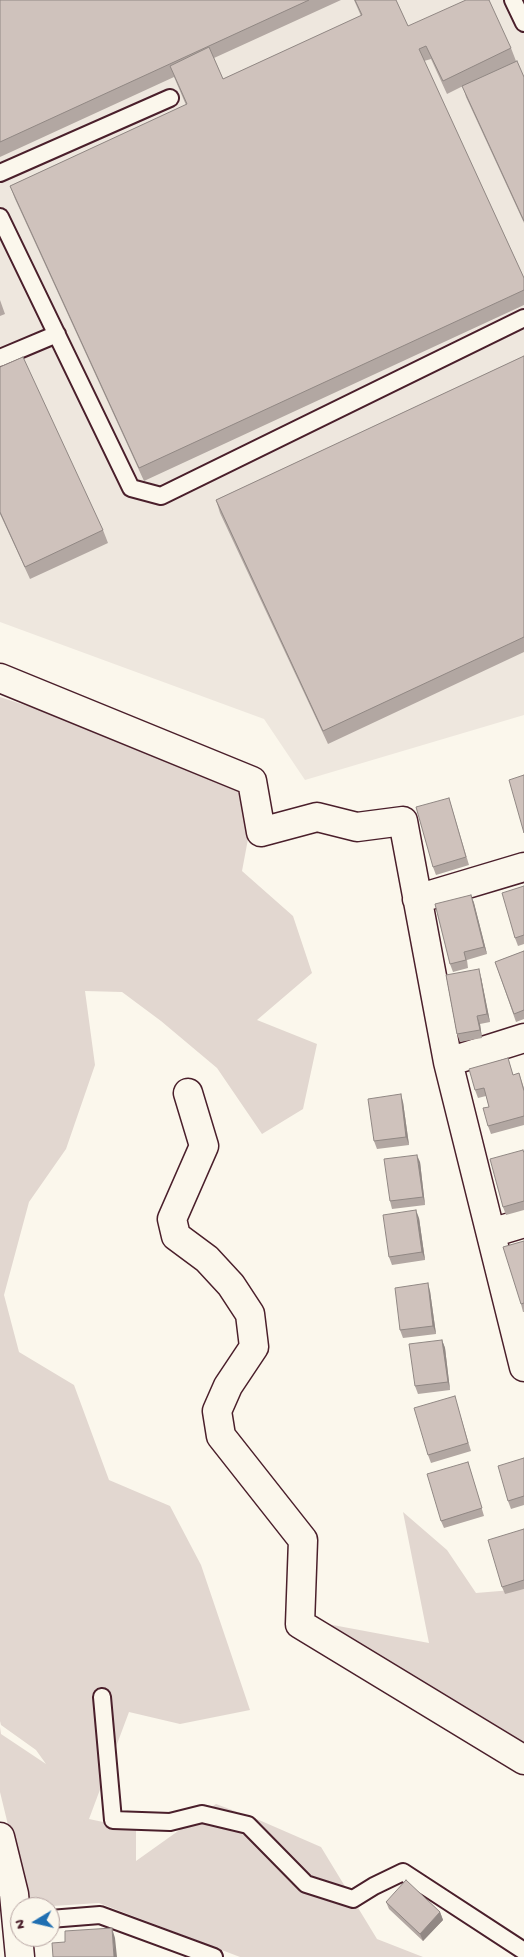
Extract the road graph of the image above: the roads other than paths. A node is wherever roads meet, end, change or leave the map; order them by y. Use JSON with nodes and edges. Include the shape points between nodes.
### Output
{"nodes":[{"id":1,"x":513,"y":0,"type":"edge"},
{"id":2,"x":524,"y":23,"type":"edge"},
{"id":3,"x":170,"y":98,"type":"dead end"},
{"id":4,"x":0,"y":173,"type":"edge"},
{"id":5,"x":0,"y":217,"type":"edge"},
{"id":6,"x":524,"y":318,"type":"edge"},
{"id":7,"x":57,"y":334,"type":"junction"},
{"id":8,"x":0,"y":358,"type":"edge"},
{"id":9,"x":0,"y":678,"type":"edge"},
{"id":10,"x":524,"y":867,"type":"edge"},
{"id":11,"x":417,"y":899,"type":"junction"},
{"id":12,"x":524,"y":1038,"type":"edge"},
{"id":13,"x":448,"y":1062,"type":"junction"},
{"id":14,"x":188,"y":1093,"type":"dead end"},
{"id":15,"x":524,"y":1223,"type":"edge"},
{"id":16,"x":491,"y":1233,"type":"junction"},
{"id":17,"x":524,"y":1367,"type":"edge"},
{"id":18,"x":102,"y":1697,"type":"dead end"},
{"id":19,"x":524,"y":1760,"type":"edge"},
{"id":20,"x":0,"y":1838,"type":"edge"},
{"id":21,"x":15,"y":1897,"type":"edge"},
{"id":22,"x":60,"y":1918,"type":"edge"},
{"id":23,"x":524,"y":1952,"type":"edge"},
{"id":24,"x":214,"y":1957,"type":"edge"}],
"edges":[{"from":1,"to":2,"type":"lane"},
{"from":3,"to":4,"type":"lane"},
{"from":5,"to":7,"type":"lane"},
{"from":6,"to":7,"type":"lane","via":[[160,496],[131,488]]},
{"from":7,"to":8,"type":"lane"},
{"from":9,"to":11,"type":"street","via":[[252,781],[261,832],[316,817],[357,827],[403,821]]},
{"from":10,"to":11,"type":"street"},
{"from":11,"to":13,"type":"street"},
{"from":12,"to":13,"type":"street"},
{"from":13,"to":16,"type":"street"},
{"from":14,"to":19,"type":"street","via":[[204,1146],[172,1219],[176,1236],[207,1259],[231,1285],[250,1314],[254,1347],[228,1386],[217,1411],[221,1436],[303,1540],[300,1624]]},
{"from":15,"to":16,"type":"street"},
{"from":16,"to":17,"type":"street"},
{"from":18,"to":23,"type":"lane","via":[[114,1820],[170,1822],[202,1814],[248,1825],[306,1884],[352,1899],[404,1872]]},
{"from":20,"to":21,"type":"street"},
{"from":22,"to":24,"type":"lane","via":[[100,1915]]}]}
